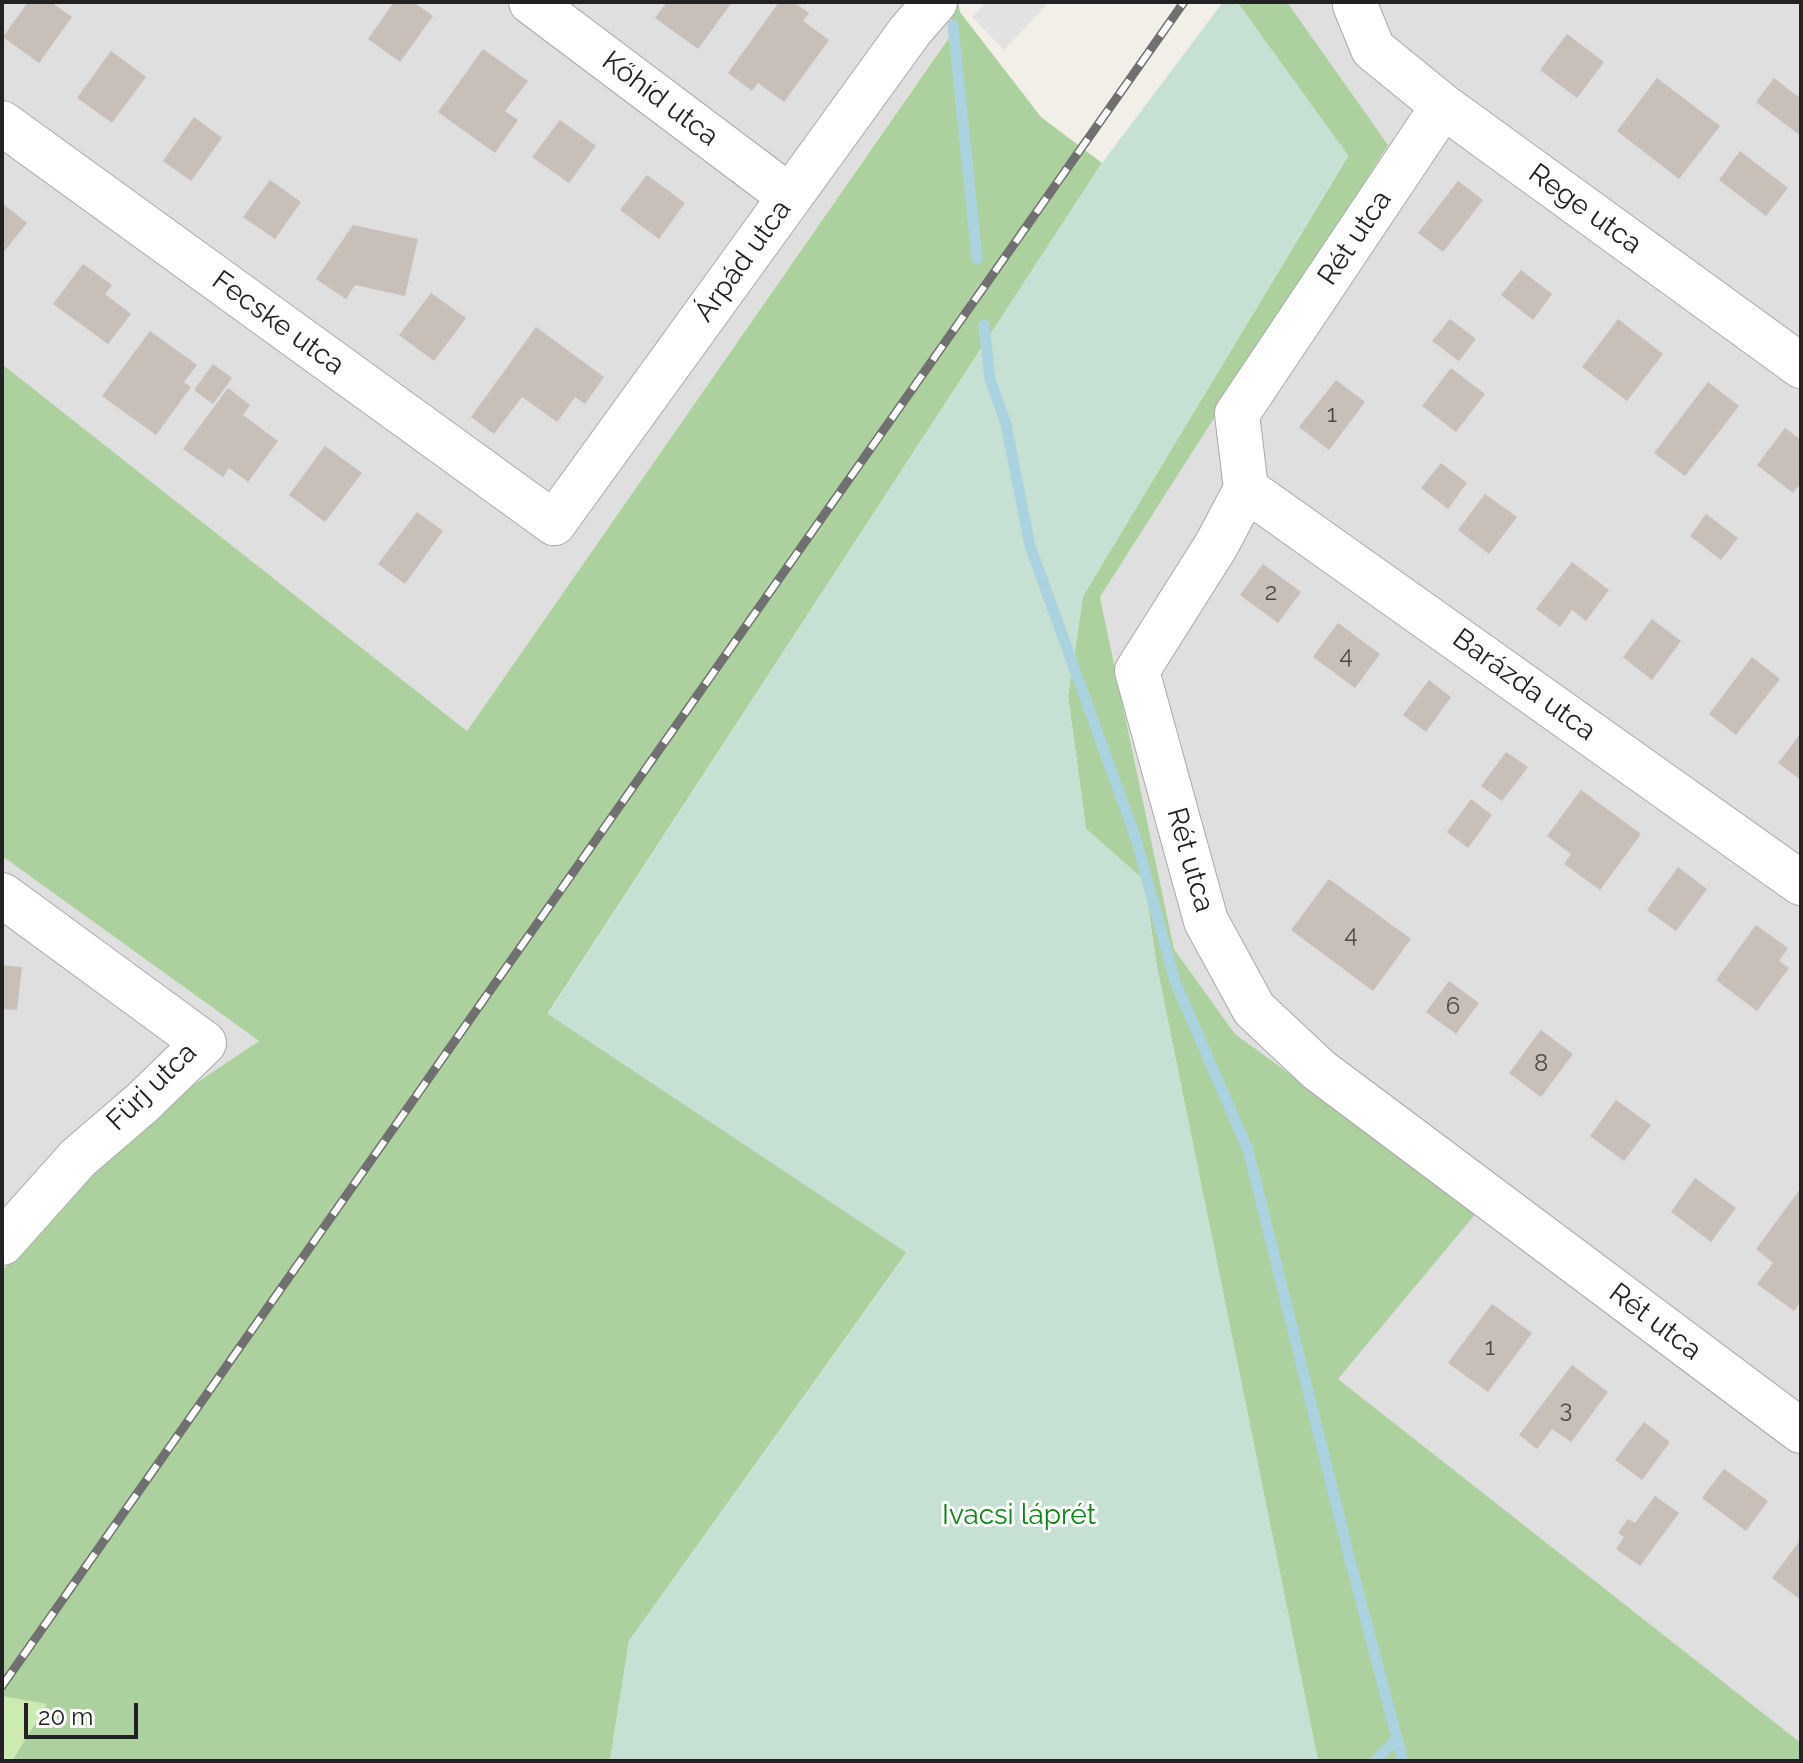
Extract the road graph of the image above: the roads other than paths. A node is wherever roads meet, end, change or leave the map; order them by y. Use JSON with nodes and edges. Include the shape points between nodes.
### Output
{"nodes":[{"id":1,"x":531,"y":2,"type":"edge"},
{"id":2,"x":935,"y":2,"type":"edge"},
{"id":3,"x":1357,"y":2,"type":"edge"},
{"id":4,"x":1443,"y":106,"type":"junction"},
{"id":5,"x":2,"y":123,"type":"edge"},
{"id":6,"x":789,"y":196,"type":"junction"},
{"id":7,"x":1801,"y":366,"type":"edge"},
{"id":8,"x":1246,"y":489,"type":"junction"},
{"id":9,"x":554,"y":523,"type":"joint"},
{"id":10,"x":1801,"y":883,"type":"edge"},
{"id":11,"x":2,"y":895,"type":"edge"},
{"id":12,"x":2,"y":1243,"type":"edge"},
{"id":13,"x":1801,"y":1431,"type":"edge"}],
"edges":[{"from":1,"to":6,"type":"street","name":"Kőhíd utca"},
{"from":2,"to":6,"type":"street","name":"Árpád utca"},
{"from":3,"to":4,"type":"street","name":"Rege utca","via":[[1373,49]]},
{"from":4,"to":7,"type":"street","name":"Rege utca"},
{"from":4,"to":8,"type":"street","name":"Rét utca","via":[[1237,414]]},
{"from":5,"to":9,"type":"street","name":"Fecske utca"},
{"from":6,"to":9,"type":"street","name":"Árpád utca"},
{"from":8,"to":10,"type":"street","name":"Barázda utca"},
{"from":8,"to":13,"type":"street","name":"Rét utca","via":[[1137,671],[1206,921],[1254,1009],[1319,1070]]},
{"from":11,"to":12,"type":"street","name":"Fürj utca","via":[[204,1043],[78,1158]]}]}
